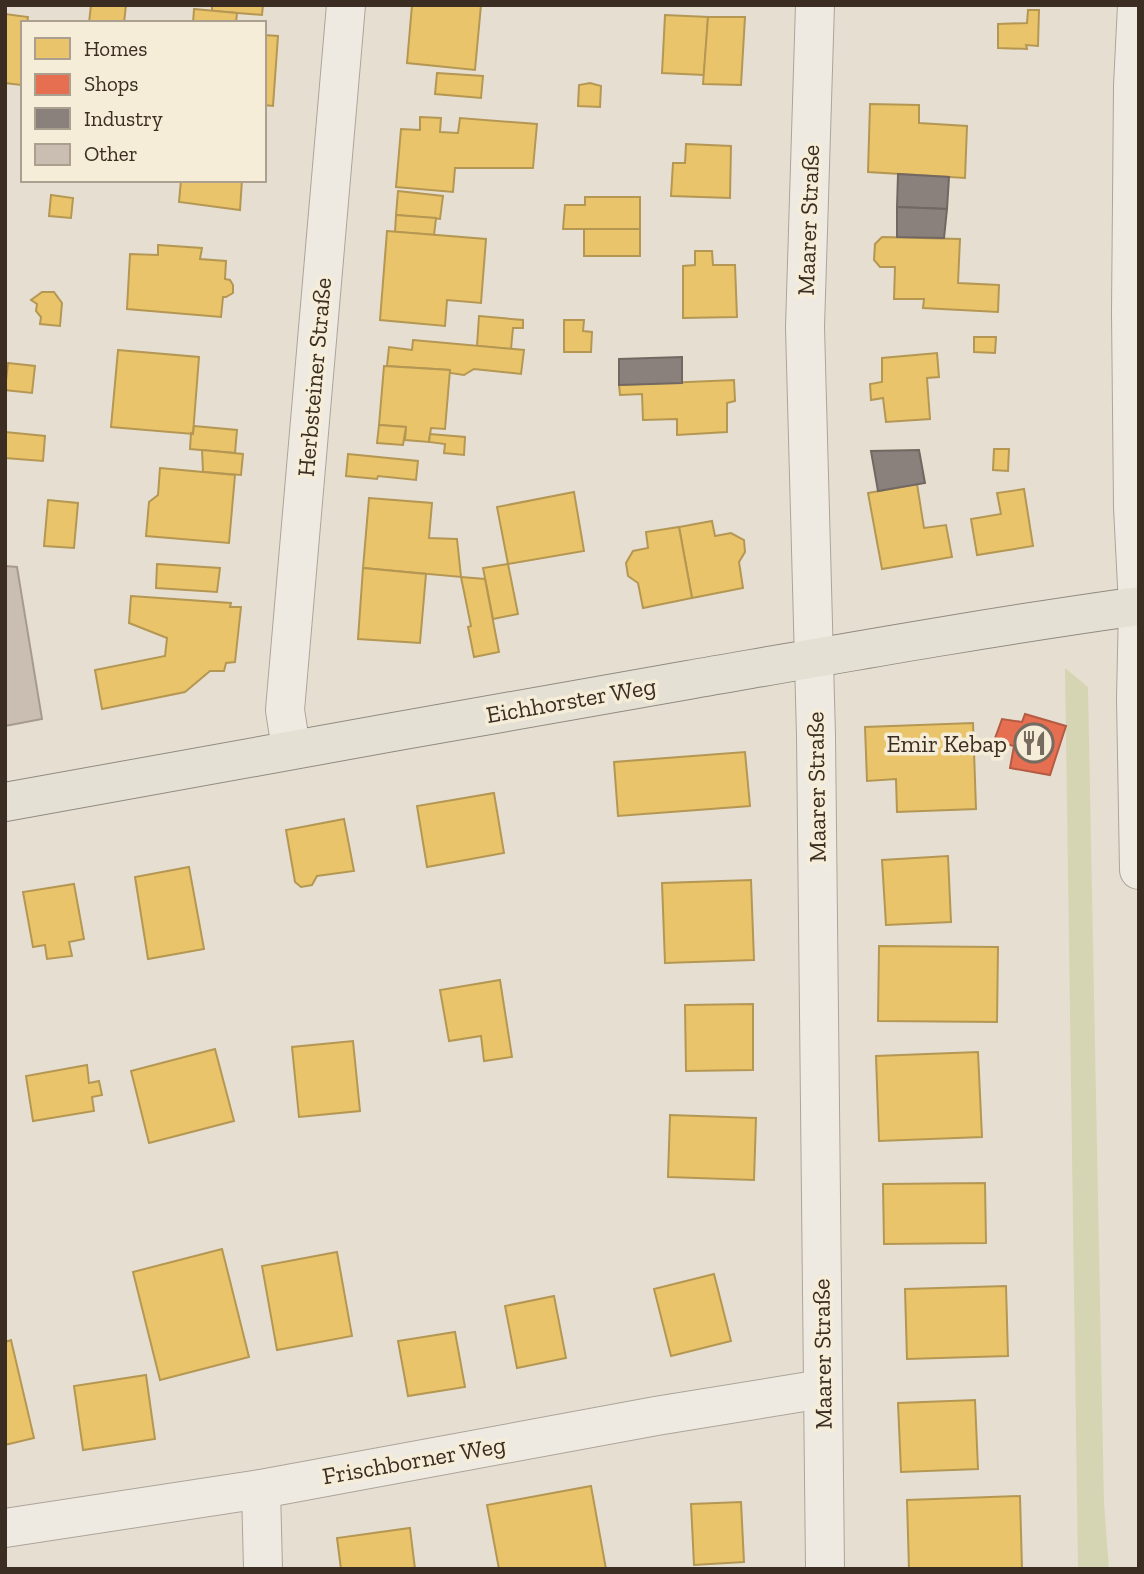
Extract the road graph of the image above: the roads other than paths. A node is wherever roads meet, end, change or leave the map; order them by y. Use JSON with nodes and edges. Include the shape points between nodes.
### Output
{"nodes":[{"id":1,"x":346,"y":5,"type":"edge"},
{"id":2,"x":815,"y":5,"type":"edge"},
{"id":3,"x":1137,"y":5,"type":"edge"},
{"id":4,"x":1139,"y":606,"type":"edge"},
{"id":5,"x":813,"y":658,"type":"junction"},
{"id":6,"x":291,"y":749,"type":"junction"},
{"id":7,"x":5,"y":802,"type":"edge"},
{"id":8,"x":1139,"y":870,"type":"edge"},
{"id":9,"x":822,"y":1389,"type":"junction"},
{"id":10,"x":261,"y":1489,"type":"junction"},
{"id":11,"x":5,"y":1528,"type":"edge"},
{"id":12,"x":263,"y":1569,"type":"edge"},
{"id":13,"x":825,"y":1569,"type":"edge"}],
"edges":[{"from":1,"to":6,"type":"street","name":"Herbsteiner Straße","via":[[285,710]]},
{"from":2,"to":5,"type":"street","name":"Maarer Straße","via":[[805,327]]},
{"from":3,"to":4,"type":"street","via":[[1131,313]]},
{"from":4,"to":5,"type":"main road","name":"Eichhorster Weg"},
{"from":4,"to":8,"type":"street"},
{"from":5,"to":6,"type":"main road","name":"Eichhorster Weg"},
{"from":5,"to":9,"type":"street","name":"Maarer Straße"},
{"from":6,"to":7,"type":"main road","name":"Eichhorster Weg"},
{"from":9,"to":10,"type":"street","name":"Frischborner Weg"},
{"from":9,"to":13,"type":"street","name":"Maarer Straße"},
{"from":10,"to":11,"type":"street","name":"Frischborner Weg"},
{"from":10,"to":12,"type":"street"}]}
